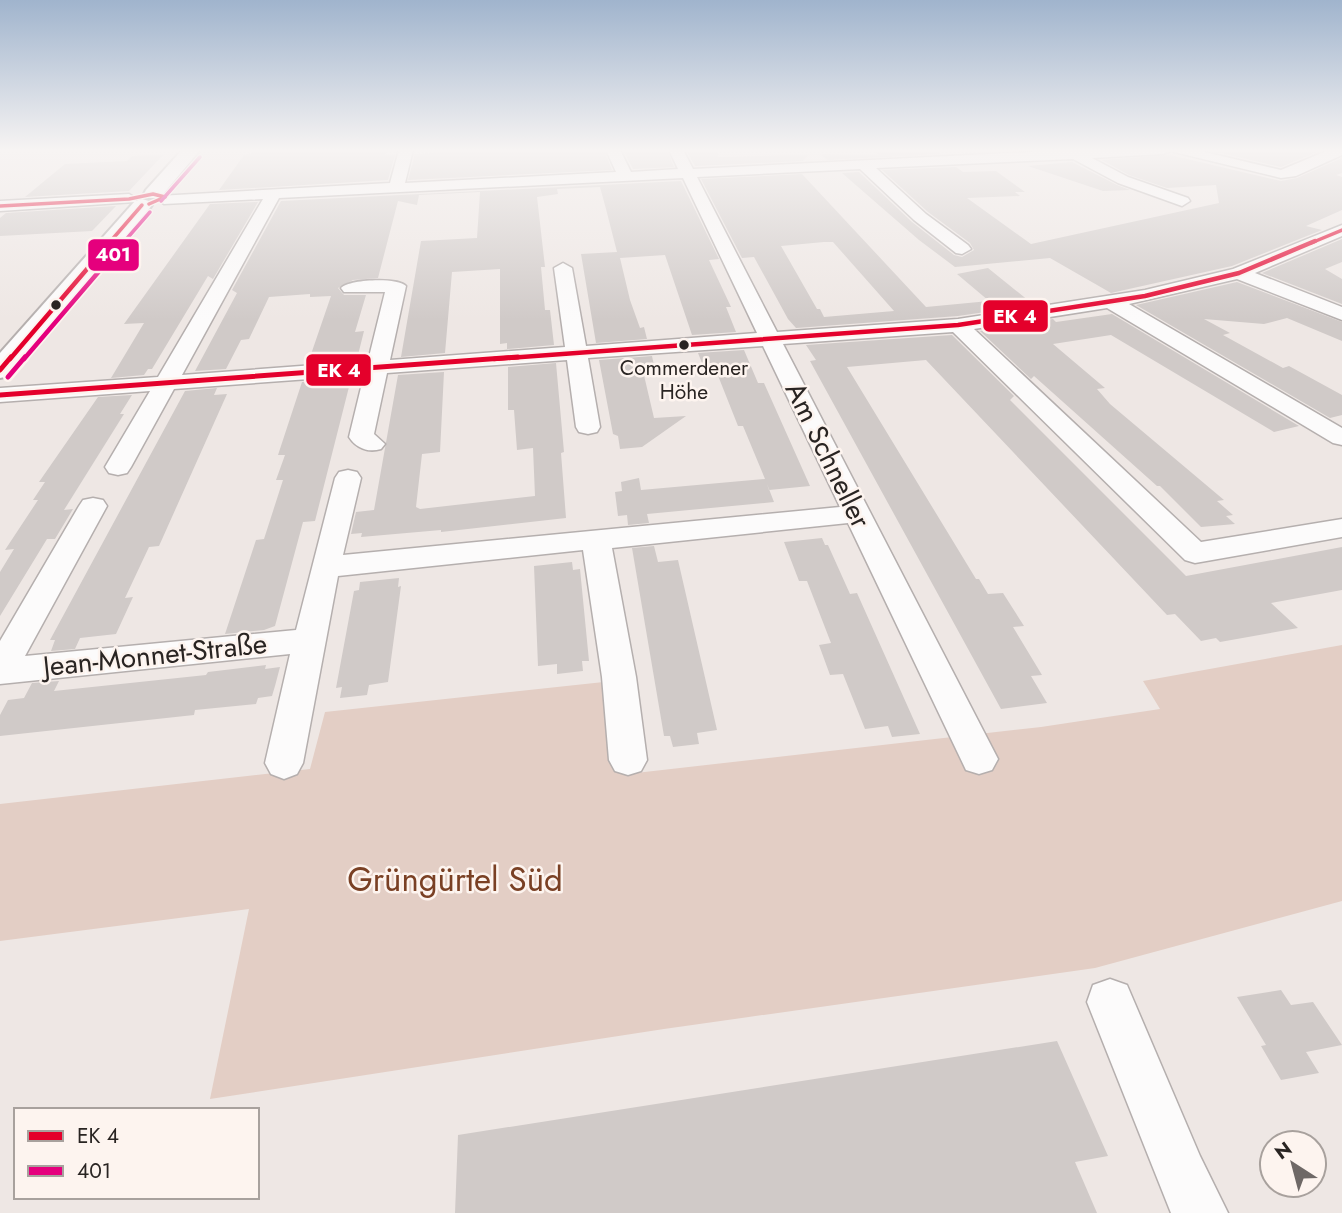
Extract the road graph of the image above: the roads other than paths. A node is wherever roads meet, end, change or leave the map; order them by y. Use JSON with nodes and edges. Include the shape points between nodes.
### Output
{"nodes":[{"id":1,"x":140,"y":207,"type":"edge"},
{"id":2,"x":266,"y":207,"type":"edge"},
{"id":3,"x":704,"y":207,"type":"edge"},
{"id":4,"x":908,"y":207,"type":"edge"},
{"id":5,"x":1336,"y":238,"type":"edge"},
{"id":6,"x":962,"y":249,"type":"dead end"},
{"id":7,"x":563,"y":268,"type":"dead end"},
{"id":8,"x":1239,"y":273,"type":"junction"},
{"id":9,"x":351,"y":288,"type":"dead end"},
{"id":10,"x":1113,"y":303,"type":"junction"},
{"id":11,"x":1342,"y":314,"type":"edge"},
{"id":12,"x":958,"y":325,"type":"junction"},
{"id":13,"x":771,"y":338,"type":"junction"},
{"id":14,"x":576,"y":354,"type":"junction"},
{"id":15,"x":377,"y":367,"type":"junction"},
{"id":16,"x":0,"y":370,"type":"edge"},
{"id":17,"x":166,"y":383,"type":"junction"},
{"id":18,"x":0,"y":395,"type":"edge"},
{"id":19,"x":588,"y":427,"type":"dead end"},
{"id":20,"x":1342,"y":438,"type":"edge"},
{"id":21,"x":372,"y":444,"type":"dead end"},
{"id":22,"x":118,"y":467,"type":"dead end"},
{"id":23,"x":348,"y":478,"type":"dead end"},
{"id":24,"x":93,"y":506,"type":"dead end"},
{"id":25,"x":856,"y":514,"type":"junction"},
{"id":26,"x":1342,"y":528,"type":"edge"},
{"id":27,"x":596,"y":539,"type":"junction"},
{"id":28,"x":325,"y":567,"type":"junction"},
{"id":29,"x":310,"y":640,"type":"junction"},
{"id":30,"x":0,"y":670,"type":"edge"},
{"id":31,"x":979,"y":759,"type":"dead end"},
{"id":32,"x":628,"y":760,"type":"dead end"},
{"id":33,"x":284,"y":763,"type":"dead end"},
{"id":34,"x":1110,"y":1002,"type":"dead end"},
{"id":35,"x":1200,"y":1213,"type":"edge"}],
"edges":[{"from":1,"to":16,"type":"main road"},
{"from":2,"to":17,"type":"street"},
{"from":3,"to":13,"type":"street","name":"Am Schneller"},
{"from":4,"to":6,"type":"street"},
{"from":5,"to":8,"type":"street"},
{"from":7,"to":14,"type":"street"},
{"from":8,"to":10,"type":"street"},
{"from":8,"to":11,"type":"street"},
{"from":9,"to":15,"type":"street","via":[[396,286]]},
{"from":10,"to":12,"type":"street"},
{"from":10,"to":20,"type":"street"},
{"from":12,"to":13,"type":"street"},
{"from":12,"to":26,"type":"street","via":[[1195,553]]},
{"from":13,"to":14,"type":"street"},
{"from":13,"to":25,"type":"street","name":"Am Schneller"},
{"from":14,"to":15,"type":"street"},
{"from":14,"to":19,"type":"street"},
{"from":15,"to":17,"type":"street"},
{"from":15,"to":21,"type":"street","via":[[361,437]]},
{"from":17,"to":18,"type":"street"},
{"from":17,"to":22,"type":"street"},
{"from":23,"to":28,"type":"street","name":"Jean-Monnet-Straße"},
{"from":24,"to":30,"type":"street","name":"Jean-Monnet-Straße"},
{"from":25,"to":27,"type":"street"},
{"from":25,"to":31,"type":"street","name":"Am Schneller"},
{"from":27,"to":28,"type":"street"},
{"from":27,"to":32,"type":"street"},
{"from":28,"to":29,"type":"street","name":"Jean-Monnet-Straße"},
{"from":29,"to":30,"type":"street","name":"Jean-Monnet-Straße"},
{"from":29,"to":33,"type":"street","name":"Jean-Monnet-Straße"},
{"from":34,"to":35,"type":"street"}]}
